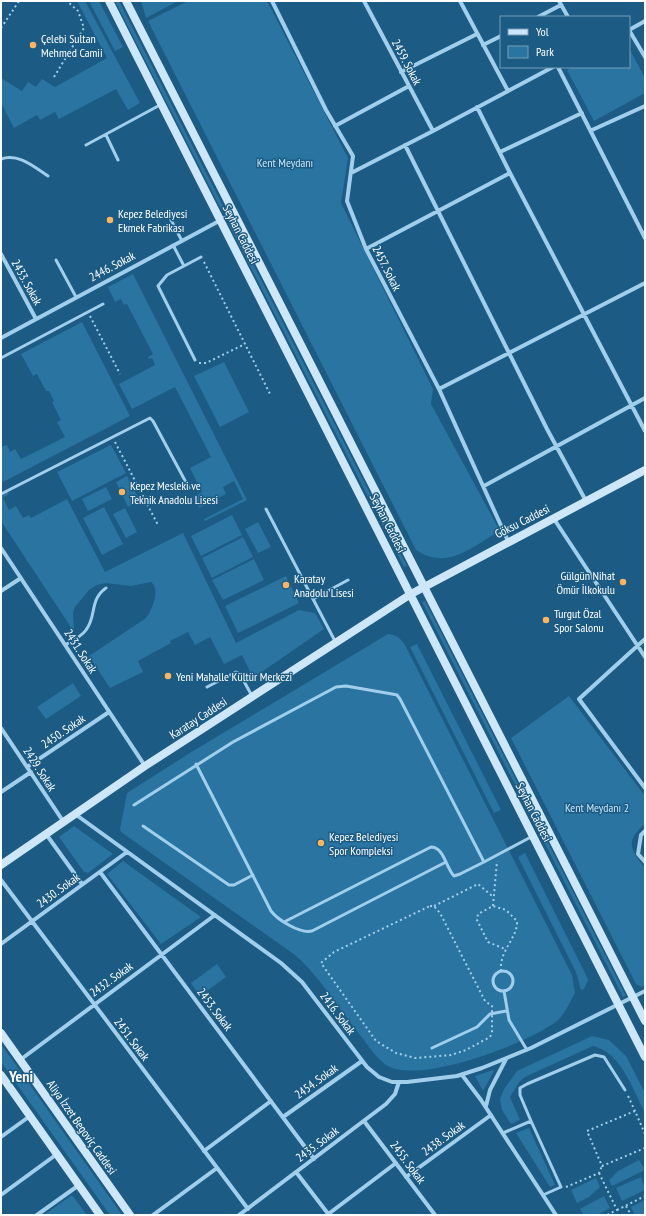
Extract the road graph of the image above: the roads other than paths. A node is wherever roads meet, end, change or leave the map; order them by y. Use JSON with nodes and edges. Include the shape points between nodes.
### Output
{"nodes":[{"id":1,"x":109,"y":1,"type":"edge"},
{"id":2,"x":126,"y":1,"type":"edge"},
{"id":3,"x":272,"y":1,"type":"edge"},
{"id":4,"x":364,"y":1,"type":"edge"},
{"id":5,"x":460,"y":1,"type":"edge"},
{"id":6,"x":560,"y":3,"type":"edge"},
{"id":7,"x":540,"y":16,"type":"edge"},
{"id":8,"x":567,"y":16,"type":"edge"},
{"id":9,"x":645,"y":21,"type":"edge"},
{"id":10,"x":630,"y":29,"type":"edge"},
{"id":11,"x":630,"y":32,"type":"edge"},
{"id":12,"x":477,"y":34,"type":"junction"},
{"id":13,"x":500,"y":36,"type":"edge"},
{"id":14,"x":483,"y":45,"type":"junction"},
{"id":15,"x":645,"y":57,"type":"edge"},
{"id":16,"x":551,"y":68,"type":"edge"},
{"id":17,"x":559,"y":68,"type":"edge"},
{"id":18,"x":401,"y":72,"type":"junction"},
{"id":19,"x":408,"y":86,"type":"junction"},
{"id":20,"x":508,"y":91,"type":"junction"},
{"id":21,"x":162,"y":105,"type":"junction"},
{"id":22,"x":645,"y":106,"type":"edge"},
{"id":23,"x":477,"y":107,"type":"junction"},
{"id":24,"x":582,"y":113,"type":"junction"},
{"id":25,"x":336,"y":126,"type":"junction"},
{"id":26,"x":592,"y":130,"type":"junction"},
{"id":27,"x":434,"y":131,"type":"junction"},
{"id":28,"x":106,"y":134,"type":"junction"},
{"id":29,"x":86,"y":145,"type":"dead end"},
{"id":30,"x":405,"y":145,"type":"junction"},
{"id":31,"x":500,"y":152,"type":"junction"},
{"id":32,"x":1,"y":159,"type":"edge"},
{"id":33,"x":118,"y":160,"type":"dead end"},
{"id":34,"x":351,"y":173,"type":"junction"},
{"id":35,"x":510,"y":173,"type":"junction"},
{"id":36,"x":48,"y":176,"type":"dead end"},
{"id":37,"x":438,"y":211,"type":"junction"},
{"id":38,"x":234,"y":213,"type":"junction"},
{"id":39,"x":169,"y":216,"type":"dead end"},
{"id":40,"x":221,"y":220,"type":"junction"},
{"id":41,"x":645,"y":238,"type":"edge"},
{"id":42,"x":182,"y":240,"type":"junction"},
{"id":43,"x":173,"y":245,"type":"junction"},
{"id":44,"x":366,"y":248,"type":"junction"},
{"id":45,"x":1,"y":254,"type":"edge"},
{"id":46,"x":201,"y":258,"type":"road end"},
{"id":47,"x":56,"y":260,"type":"dead end"},
{"id":48,"x":184,"y":266,"type":"junction"},
{"id":49,"x":645,"y":283,"type":"edge"},
{"id":50,"x":76,"y":297,"type":"junction"},
{"id":51,"x":103,"y":304,"type":"dead end"},
{"id":52,"x":585,"y":314,"type":"junction"},
{"id":53,"x":36,"y":318,"type":"junction"},
{"id":54,"x":1,"y":338,"type":"edge"},
{"id":55,"x":509,"y":353,"type":"junction"},
{"id":56,"x":1,"y":358,"type":"edge"},
{"id":57,"x":195,"y":360,"type":"road end"},
{"id":58,"x":439,"y":389,"type":"junction"},
{"id":59,"x":645,"y":398,"type":"edge"},
{"id":60,"x":632,"y":404,"type":"junction"},
{"id":61,"x":645,"y":431,"type":"edge"},
{"id":62,"x":557,"y":447,"type":"junction"},
{"id":63,"x":645,"y":470,"type":"edge"},
{"id":64,"x":484,"y":486,"type":"junction"},
{"id":65,"x":189,"y":488,"type":"dead end"},
{"id":66,"x":1,"y":494,"type":"edge"},
{"id":67,"x":586,"y":501,"type":"junction"},
{"id":68,"x":266,"y":509,"type":"dead end"},
{"id":69,"x":554,"y":519,"type":"junction"},
{"id":70,"x":508,"y":541,"type":"junction"},
{"id":71,"x":1,"y":548,"type":"edge"},
{"id":72,"x":21,"y":578,"type":"junction"},
{"id":73,"x":348,"y":580,"type":"dead end"},
{"id":74,"x":424,"y":586,"type":"junction"},
{"id":75,"x":106,"y":588,"type":"dead end"},
{"id":76,"x":1,"y":592,"type":"edge"},
{"id":77,"x":411,"y":594,"type":"junction"},
{"id":78,"x":313,"y":599,"type":"junction"},
{"id":79,"x":645,"y":639,"type":"edge"},
{"id":80,"x":336,"y":642,"type":"junction"},
{"id":81,"x":65,"y":645,"type":"junction"},
{"id":82,"x":636,"y":646,"type":"junction"},
{"id":83,"x":645,"y":657,"type":"edge"},
{"id":84,"x":207,"y":687,"type":"dead end"},
{"id":85,"x":252,"y":697,"type":"junction"},
{"id":86,"x":109,"y":712,"type":"junction"},
{"id":87,"x":1,"y":728,"type":"edge"},
{"id":88,"x":196,"y":764,"type":"junction"},
{"id":89,"x":145,"y":766,"type":"junction"},
{"id":90,"x":27,"y":768,"type":"junction"},
{"id":91,"x":30,"y":772,"type":"junction"},
{"id":92,"x":645,"y":788,"type":"edge"},
{"id":93,"x":1,"y":792,"type":"edge"},
{"id":94,"x":134,"y":805,"type":"dead end"},
{"id":95,"x":74,"y":814,"type":"junction"},
{"id":96,"x":63,"y":821,"type":"junction"},
{"id":97,"x":143,"y":826,"type":"dead end"},
{"id":98,"x":645,"y":831,"type":"edge"},
{"id":99,"x":46,"y":833,"type":"junction"},
{"id":100,"x":533,"y":836,"type":"junction"},
{"id":101,"x":127,"y":852,"type":"junction"},
{"id":102,"x":446,"y":862,"type":"junction"},
{"id":103,"x":484,"y":862,"type":"junction"},
{"id":104,"x":645,"y":862,"type":"edge"},
{"id":105,"x":1,"y":865,"type":"edge"},
{"id":106,"x":100,"y":872,"type":"junction"},
{"id":107,"x":253,"y":876,"type":"junction"},
{"id":108,"x":1,"y":880,"type":"edge"},
{"id":109,"x":82,"y":884,"type":"junction"},
{"id":110,"x":215,"y":915,"type":"junction"},
{"id":111,"x":32,"y":922,"type":"junction"},
{"id":112,"x":284,"y":922,"type":"junction"},
{"id":113,"x":1,"y":944,"type":"edge"},
{"id":114,"x":162,"y":955,"type":"junction"},
{"id":115,"x":504,"y":991,"type":"junction"},
{"id":116,"x":645,"y":991,"type":"edge"},
{"id":117,"x":634,"y":998,"type":"junction"},
{"id":118,"x":94,"y":1004,"type":"junction"},
{"id":119,"x":619,"y":1005,"type":"junction"},
{"id":120,"x":506,"y":1011,"type":"junction"},
{"id":121,"x":645,"y":1021,"type":"edge"},
{"id":122,"x":1,"y":1033,"type":"edge"},
{"id":123,"x":432,"y":1048,"type":"dead end"},
{"id":124,"x":527,"y":1050,"type":"junction"},
{"id":125,"x":645,"y":1057,"type":"edge"},
{"id":126,"x":506,"y":1059,"type":"junction"},
{"id":127,"x":20,"y":1060,"type":"junction"},
{"id":128,"x":362,"y":1061,"type":"junction"},
{"id":129,"x":462,"y":1075,"type":"junction"},
{"id":130,"x":2,"y":1078,"type":"edge"},
{"id":131,"x":399,"y":1082,"type":"junction"},
{"id":132,"x":625,"y":1090,"type":"road end"},
{"id":133,"x":271,"y":1101,"type":"junction"},
{"id":134,"x":486,"y":1106,"type":"junction"},
{"id":135,"x":491,"y":1114,"type":"junction"},
{"id":136,"x":30,"y":1116,"type":"junction"},
{"id":137,"x":283,"y":1117,"type":"junction"},
{"id":138,"x":364,"y":1121,"type":"junction"},
{"id":139,"x":531,"y":1121,"type":"junction"},
{"id":140,"x":503,"y":1133,"type":"junction"},
{"id":141,"x":1,"y":1137,"type":"edge"},
{"id":142,"x":204,"y":1151,"type":"junction"},
{"id":143,"x":57,"y":1154,"type":"junction"},
{"id":144,"x":314,"y":1159,"type":"junction"},
{"id":145,"x":396,"y":1163,"type":"junction"},
{"id":146,"x":217,"y":1168,"type":"junction"},
{"id":147,"x":296,"y":1172,"type":"junction"},
{"id":148,"x":406,"y":1177,"type":"junction"},
{"id":149,"x":79,"y":1185,"type":"junction"},
{"id":150,"x":1,"y":1195,"type":"edge"},
{"id":151,"x":543,"y":1195,"type":"junction"},
{"id":152,"x":248,"y":1209,"type":"junction"},
{"id":153,"x":37,"y":1215,"type":"edge"},
{"id":154,"x":100,"y":1215,"type":"edge"},
{"id":155,"x":130,"y":1215,"type":"edge"},
{"id":156,"x":153,"y":1215,"type":"edge"},
{"id":157,"x":239,"y":1215,"type":"edge"},
{"id":158,"x":328,"y":1215,"type":"edge"},
{"id":159,"x":435,"y":1215,"type":"edge"},
{"id":160,"x":556,"y":1215,"type":"edge"}],
"edges":[{"from":1,"to":21,"type":"street","name":"Seyhan Caddesi"},
{"from":2,"to":38,"type":"street","name":"Seyhan Caddesi"},
{"from":3,"to":25,"type":"street","name":"2457. Sokak"},
{"from":4,"to":18,"type":"street","name":"2459. Sokak"},
{"from":5,"to":12,"type":"street"},
{"from":6,"to":7,"type":"street"},
{"from":6,"to":8,"type":"street"},
{"from":9,"to":10,"type":"street"},
{"from":11,"to":15,"type":"street"},
{"from":12,"to":14,"type":"street"},
{"from":12,"to":18,"type":"street"},
{"from":13,"to":14,"type":"street"},
{"from":14,"to":20,"type":"street"},
{"from":16,"to":20,"type":"street"},
{"from":17,"to":24,"type":"street"},
{"from":18,"to":19,"type":"street","name":"2459. Sokak"},
{"from":19,"to":25,"type":"street"},
{"from":19,"to":27,"type":"street","name":"2459. Sokak"},
{"from":20,"to":23,"type":"street"},
{"from":21,"to":28,"type":"lane"},
{"from":21,"to":40,"type":"street","name":"Seyhan Caddesi"},
{"from":22,"to":26,"type":"street"},
{"from":23,"to":27,"type":"street"},
{"from":23,"to":31,"type":"street"},
{"from":24,"to":26,"type":"street"},
{"from":24,"to":31,"type":"street"},
{"from":25,"to":34,"type":"street","name":"2457. Sokak","via":[[352,156]]},
{"from":26,"to":41,"type":"street"},
{"from":27,"to":30,"type":"street"},
{"from":28,"to":29,"type":"lane"},
{"from":28,"to":33,"type":"lane"},
{"from":30,"to":34,"type":"street"},
{"from":30,"to":37,"type":"street"},
{"from":31,"to":35,"type":"street"},
{"from":32,"to":36,"type":"lane","via":[[17,158]]},
{"from":34,"to":44,"type":"street","name":"2457. Sokak","via":[[347,201]]},
{"from":35,"to":37,"type":"street"},
{"from":35,"to":52,"type":"street"},
{"from":37,"to":44,"type":"street"},
{"from":37,"to":55,"type":"street"},
{"from":38,"to":40,"type":"street","name":"2446. Sokak"},
{"from":38,"to":74,"type":"street","name":"Seyhan Caddesi"},
{"from":39,"to":42,"type":"lane"},
{"from":40,"to":42,"type":"street","name":"2446. Sokak"},
{"from":40,"to":77,"type":"street","name":"Seyhan Caddesi"},
{"from":42,"to":43,"type":"street","name":"2446. Sokak"},
{"from":43,"to":48,"type":"lane"},
{"from":43,"to":50,"type":"street","name":"2446. Sokak"},
{"from":44,"to":58,"type":"street","name":"2457. Sokak"},
{"from":45,"to":53,"type":"street","name":"2433. Sokak"},
{"from":46,"to":48,"type":"lane"},
{"from":47,"to":50,"type":"lane"},
{"from":48,"to":57,"type":"lane","via":[[165,277],[158,286]]},
{"from":49,"to":52,"type":"street"},
{"from":50,"to":53,"type":"street","name":"2446. Sokak"},
{"from":51,"to":56,"type":"lane"},
{"from":52,"to":55,"type":"street"},
{"from":52,"to":60,"type":"street"},
{"from":53,"to":54,"type":"street","name":"2446. Sokak"},
{"from":55,"to":58,"type":"street"},
{"from":55,"to":62,"type":"street"},
{"from":58,"to":64,"type":"street","name":"2457. Sokak"},
{"from":59,"to":60,"type":"street"},
{"from":60,"to":61,"type":"street"},
{"from":60,"to":62,"type":"street"},
{"from":62,"to":64,"type":"street"},
{"from":62,"to":67,"type":"street"},
{"from":63,"to":67,"type":"street","name":"Göksu Caddesi"},
{"from":64,"to":70,"type":"street","name":"2457. Sokak"},
{"from":65,"to":66,"type":"lane","via":[[152,419],[147,419]]},
{"from":67,"to":69,"type":"street","name":"Göksu Caddesi"},
{"from":68,"to":78,"type":"lane"},
{"from":69,"to":70,"type":"street","name":"Göksu Caddesi"},
{"from":69,"to":82,"type":"street"},
{"from":70,"to":74,"type":"street","name":"Göksu Caddesi"},
{"from":71,"to":72,"type":"street","name":"2431. Sokak"},
{"from":72,"to":76,"type":"street"},
{"from":72,"to":81,"type":"street","name":"2431. Sokak"},
{"from":73,"to":78,"type":"lane"},
{"from":74,"to":77,"type":"street","name":"Göksu Caddesi"},
{"from":74,"to":117,"type":"street","name":"Seyhan Caddesi"},
{"from":75,"to":81,"type":"lane","via":[[96,597],[86,631]]},
{"from":77,"to":80,"type":"street","name":"Karatay Caddesi"},
{"from":77,"to":100,"type":"street","name":"Seyhan Caddesi"},
{"from":78,"to":80,"type":"lane"},
{"from":79,"to":82,"type":"street"},
{"from":80,"to":85,"type":"street","name":"Karatay Caddesi"},
{"from":81,"to":86,"type":"street","name":"2431. Sokak"},
{"from":82,"to":83,"type":"street"},
{"from":82,"to":92,"type":"street","via":[[579,699]]},
{"from":84,"to":85,"type":"lane","via":[[236,672],[240,674]]},
{"from":85,"to":89,"type":"street","name":"Karatay Caddesi"},
{"from":86,"to":89,"type":"street","name":"2431. Sokak"},
{"from":86,"to":90,"type":"street","name":"2450. Sokak"},
{"from":87,"to":90,"type":"street","name":"2429. Sokak"},
{"from":88,"to":94,"type":"lane"},
{"from":88,"to":103,"type":"lane","via":[[336,687],[346,686],[398,695]]},
{"from":88,"to":107,"type":"lane"},
{"from":89,"to":95,"type":"street","name":"Karatay Caddesi"},
{"from":90,"to":91,"type":"street","name":"2429. Sokak"},
{"from":91,"to":93,"type":"street"},
{"from":91,"to":96,"type":"street","name":"2429. Sokak"},
{"from":95,"to":96,"type":"street","name":"Karatay Caddesi"},
{"from":95,"to":101,"type":"street","name":"2416. Sokak"},
{"from":96,"to":99,"type":"street","name":"Karatay Caddesi"},
{"from":97,"to":107,"type":"lane","via":[[229,885]]},
{"from":98,"to":104,"type":"street","via":[[640,835],[638,854]]},
{"from":99,"to":105,"type":"street","name":"Karatay Caddesi"},
{"from":99,"to":109,"type":"street"},
{"from":100,"to":103,"type":"lane"},
{"from":100,"to":119,"type":"street","name":"Seyhan Caddesi"},
{"from":101,"to":106,"type":"street","name":"2430. Sokak"},
{"from":101,"to":110,"type":"street","name":"2416. Sokak"},
{"from":102,"to":103,"type":"lane","via":[[454,876]]},
{"from":102,"to":112,"type":"lane","via":[[312,931],[303,931]]},
{"from":102,"to":112,"type":"lane","via":[[438,849],[431,848]]},
{"from":106,"to":109,"type":"street","name":"2430. Sokak"},
{"from":106,"to":114,"type":"street","name":"2453. Sokak"},
{"from":107,"to":112,"type":"lane","via":[[271,911]]},
{"from":108,"to":111,"type":"street","name":"2451. Sokak"},
{"from":109,"to":111,"type":"street","name":"2430. Sokak"},
{"from":110,"to":114,"type":"street","name":"2432. Sokak"},
{"from":110,"to":128,"type":"street","name":"2416. Sokak","via":[[281,962],[302,982]]},
{"from":111,"to":113,"type":"street","name":"2430. Sokak"},
{"from":111,"to":118,"type":"street","name":"2451. Sokak"},
{"from":114,"to":118,"type":"street","name":"2432. Sokak"},
{"from":114,"to":133,"type":"street","name":"2453. Sokak"},
{"from":115,"to":115,"type":"lane","via":[[498,990],[493,982],[495,975],[501,971],[511,973],[514,980],[510,989]]},
{"from":115,"to":120,"type":"lane"},
{"from":116,"to":117,"type":"street","name":"2416. Sokak"},
{"from":117,"to":119,"type":"street","name":"2416. Sokak"},
{"from":117,"to":121,"type":"street","name":"Seyhan Caddesi"},
{"from":118,"to":127,"type":"street","name":"2432. Sokak"},
{"from":118,"to":142,"type":"street","name":"2451. Sokak"},
{"from":119,"to":124,"type":"street","name":"2416. Sokak"},
{"from":119,"to":125,"type":"street","name":"Seyhan Caddesi"},
{"from":120,"to":123,"type":"lane","via":[[492,1014],[477,1027]]},
{"from":120,"to":124,"type":"lane"},
{"from":122,"to":127,"type":"street","name":"Aliya İzzet Begoviç Caddesi"},
{"from":124,"to":126,"type":"street","name":"2416. Sokak"},
{"from":126,"to":129,"type":"street","name":"2416. Sokak"},
{"from":126,"to":134,"type":"street","via":[[490,1090]]},
{"from":127,"to":155,"type":"street","name":"Aliya İzzet Begoviç Caddesi"},
{"from":128,"to":131,"type":"street","name":"2416. Sokak","via":[[379,1077]]},
{"from":128,"to":137,"type":"street","name":"2454. Sokak"},
{"from":129,"to":131,"type":"street","name":"2416. Sokak"},
{"from":129,"to":134,"type":"street"},
{"from":130,"to":136,"type":"street"},
{"from":131,"to":138,"type":"street","name":"2435. Sokak","via":[[391,1100]]},
{"from":132,"to":139,"type":"lane","via":[[604,1058],[595,1055],[520,1088],[520,1095]]},
{"from":133,"to":137,"type":"street","name":"2453. Sokak"},
{"from":133,"to":142,"type":"street"},
{"from":134,"to":135,"type":"street"},
{"from":135,"to":140,"type":"street"},
{"from":135,"to":148,"type":"street","name":"2438. Sokak"},
{"from":136,"to":141,"type":"street"},
{"from":136,"to":143,"type":"street"},
{"from":137,"to":144,"type":"street","name":"2453. Sokak"},
{"from":138,"to":144,"type":"street","name":"2435. Sokak"},
{"from":138,"to":145,"type":"street","name":"2455. Sokak"},
{"from":139,"to":140,"type":"lane"},
{"from":139,"to":151,"type":"lane","via":[[560,1187]]},
{"from":140,"to":151,"type":"street"},
{"from":142,"to":146,"type":"street","name":"2451. Sokak"},
{"from":143,"to":149,"type":"street"},
{"from":143,"to":150,"type":"street"},
{"from":144,"to":147,"type":"street","name":"2435. Sokak"},
{"from":145,"to":148,"type":"street","name":"2455. Sokak"},
{"from":145,"to":158,"type":"street"},
{"from":146,"to":152,"type":"street","name":"2451. Sokak"},
{"from":146,"to":156,"type":"street"},
{"from":147,"to":152,"type":"street","name":"2435. Sokak"},
{"from":147,"to":158,"type":"street"},
{"from":148,"to":159,"type":"street","name":"2455. Sokak"},
{"from":149,"to":153,"type":"street"},
{"from":149,"to":154,"type":"street"},
{"from":151,"to":160,"type":"street"},
{"from":152,"to":157,"type":"street","name":"2435. Sokak"}]}
